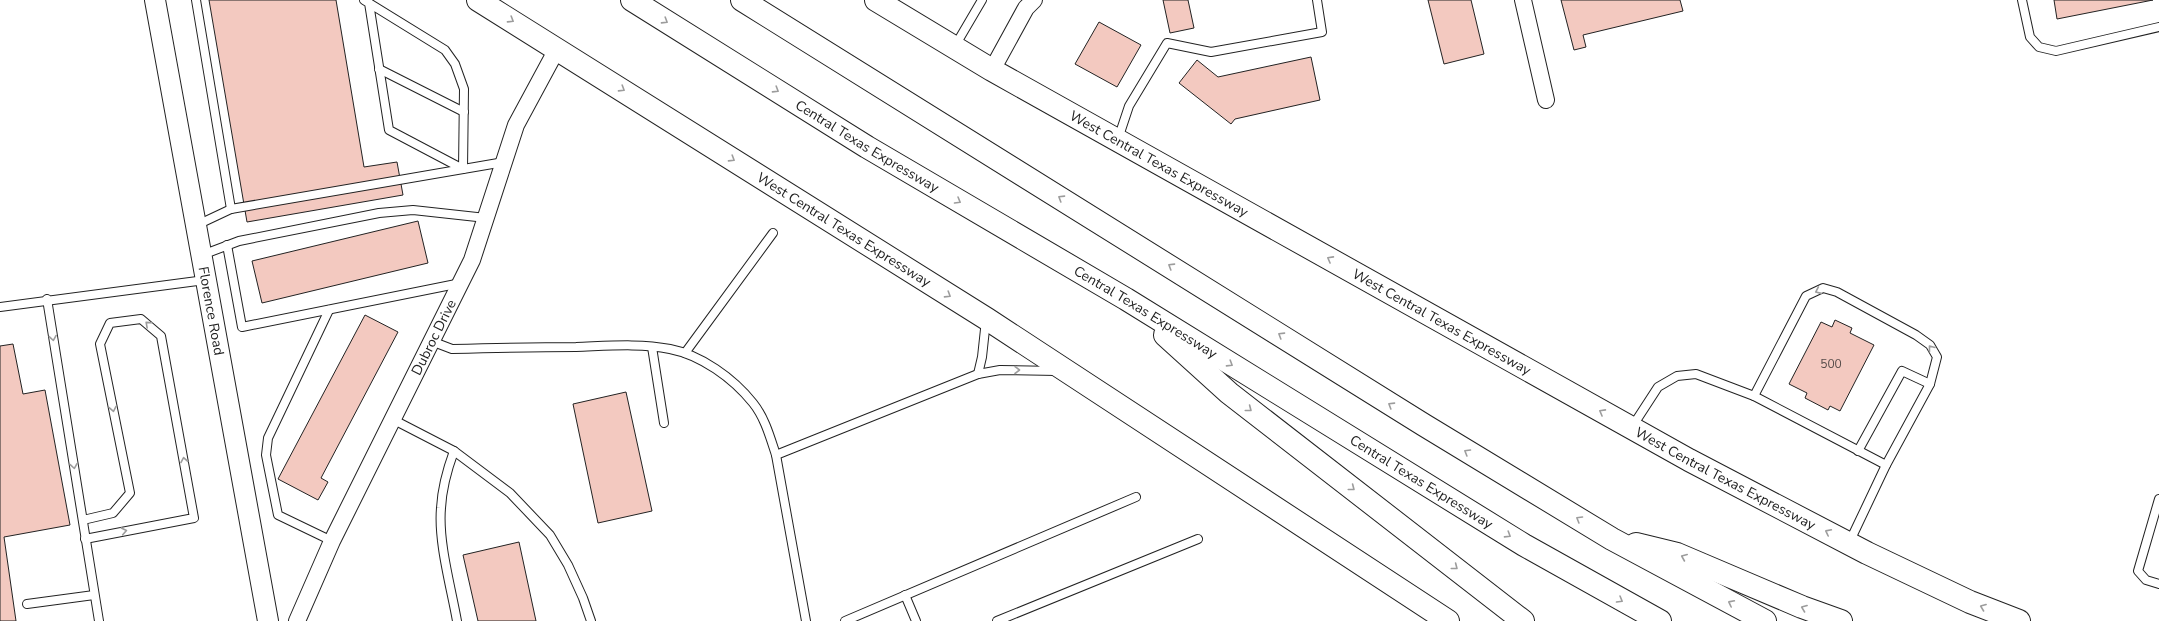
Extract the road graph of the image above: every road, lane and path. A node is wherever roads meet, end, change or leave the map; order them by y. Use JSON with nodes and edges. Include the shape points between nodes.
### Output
{"nodes":[{"id":1,"x":155,"y":0,"type":"edge"},
{"id":2,"x":196,"y":0,"type":"edge"},
{"id":3,"x":478,"y":0,"type":"edge"},
{"id":4,"x":632,"y":0,"type":"edge"},
{"id":5,"x":742,"y":0,"type":"edge"},
{"id":6,"x":982,"y":0,"type":"edge"},
{"id":7,"x":1034,"y":0,"type":"edge"},
{"id":8,"x":1316,"y":0,"type":"edge"},
{"id":9,"x":1523,"y":0,"type":"edge"},
{"id":10,"x":2022,"y":0,"type":"edge"},
{"id":11,"x":367,"y":1,"type":"edge"},
{"id":12,"x":881,"y":1,"type":"edge"},
{"id":13,"x":2159,"y":27,"type":"edge"},
{"id":14,"x":954,"y":47,"type":"junction"},
{"id":15,"x":558,"y":49,"type":"junction"},
{"id":16,"x":379,"y":69,"type":"junction"},
{"id":17,"x":992,"y":70,"type":"junction"},
{"id":18,"x":1546,"y":100,"type":"dead end"},
{"id":19,"x":464,"y":112,"type":"junction"},
{"id":20,"x":1117,"y":140,"type":"junction"},
{"id":21,"x":504,"y":162,"type":"junction"},
{"id":22,"x":463,"y":169,"type":"junction"},
{"id":23,"x":231,"y":209,"type":"junction"},
{"id":24,"x":486,"y":218,"type":"junction"},
{"id":25,"x":197,"y":226,"type":"junction"},
{"id":26,"x":773,"y":233,"type":"dead end"},
{"id":27,"x":227,"y":245,"type":"junction"},
{"id":28,"x":202,"y":255,"type":"junction"},
{"id":29,"x":207,"y":279,"type":"junction"},
{"id":30,"x":461,"y":283,"type":"junction"},
{"id":31,"x":47,"y":299,"type":"junction"},
{"id":32,"x":1126,"y":299,"type":"junction"},
{"id":33,"x":0,"y":307,"type":"edge"},
{"id":34,"x":329,"y":310,"type":"junction"},
{"id":35,"x":986,"y":319,"type":"junction"},
{"id":36,"x":431,"y":341,"type":"junction"},
{"id":37,"x":652,"y":347,"type":"junction"},
{"id":38,"x":685,"y":353,"type":"junction"},
{"id":39,"x":1068,"y":371,"type":"junction"},
{"id":40,"x":978,"y":374,"type":"junction"},
{"id":41,"x":1930,"y":384,"type":"junction"},
{"id":42,"x":1754,"y":396,"type":"junction"},
{"id":43,"x":392,"y":419,"type":"junction"},
{"id":44,"x":664,"y":423,"type":"dead end"},
{"id":45,"x":1631,"y":428,"type":"junction"},
{"id":46,"x":454,"y":451,"type":"junction"},
{"id":47,"x":1858,"y":451,"type":"junction"},
{"id":48,"x":776,"y":455,"type":"junction"},
{"id":49,"x":1886,"y":465,"type":"junction"},
{"id":50,"x":1136,"y":497,"type":"dead end"},
{"id":51,"x":2159,"y":499,"type":"edge"},
{"id":52,"x":83,"y":520,"type":"junction"},
{"id":53,"x":85,"y":539,"type":"junction"},
{"id":54,"x":1198,"y":539,"type":"dead end"},
{"id":55,"x":1612,"y":539,"type":"junction"},
{"id":56,"x":332,"y":541,"type":"junction"},
{"id":57,"x":1848,"y":543,"type":"junction"},
{"id":58,"x":2159,"y":584,"type":"edge"},
{"id":59,"x":94,"y":595,"type":"junction"},
{"id":60,"x":905,"y":595,"type":"junction"},
{"id":61,"x":27,"y":604,"type":"dead end"},
{"id":62,"x":1011,"y":618,"type":"edge"},
{"id":63,"x":99,"y":621,"type":"edge"},
{"id":64,"x":268,"y":621,"type":"edge"},
{"id":65,"x":297,"y":621,"type":"edge"},
{"id":66,"x":457,"y":621,"type":"edge"},
{"id":67,"x":591,"y":621,"type":"edge"},
{"id":68,"x":806,"y":621,"type":"edge"},
{"id":69,"x":845,"y":621,"type":"edge"},
{"id":70,"x":916,"y":621,"type":"edge"},
{"id":71,"x":997,"y":621,"type":"edge"},
{"id":72,"x":1448,"y":621,"type":"edge"},
{"id":73,"x":1522,"y":621,"type":"edge"},
{"id":74,"x":1660,"y":621,"type":"edge"},
{"id":75,"x":1765,"y":621,"type":"edge"},
{"id":76,"x":1841,"y":621,"type":"edge"},
{"id":77,"x":2019,"y":621,"type":"edge"}],
"edges":[{"from":1,"to":25,"type":"street","name":"Florence Road"},
{"from":2,"to":23,"type":"lane"},
{"from":3,"to":15,"type":"main road","name":"West Central Texas Expressway","one_way":true},
{"from":4,"to":32,"type":"main road","name":"Central Texas Expressway","one_way":true,"via":[[867,147]]},
{"from":55,"to":5,"type":"main road","one_way":true,"via":[[1424,426]]},
{"from":6,"to":14,"type":"lane"},
{"from":7,"to":17,"type":"street","via":[[1026,8]]},
{"from":8,"to":20,"type":"lane","via":[[1322,32],[1211,52],[1167,44],[1129,106]]},
{"from":9,"to":18,"type":"street"},
{"from":10,"to":13,"type":"lane","via":[[2030,38],[2039,47],[2056,51]]},
{"from":11,"to":16,"type":"lane"},
{"from":11,"to":19,"type":"lane","via":[[445,50],[455,64],[464,89]]},
{"from":12,"to":14,"type":"main road","name":"West Central Texas Expressway"},
{"from":14,"to":17,"type":"main road","name":"West Central Texas Expressway"},
{"from":15,"to":21,"type":"street","name":"Dubroc Drive","via":[[516,126]]},
{"from":15,"to":35,"type":"main road","name":"West Central Texas Expressway","one_way":true},
{"from":16,"to":19,"type":"lane"},
{"from":16,"to":22,"type":"lane","via":[[389,130]]},
{"from":17,"to":20,"type":"main road","name":"West Central Texas Expressway"},
{"from":19,"to":22,"type":"lane"},
{"from":45,"to":20,"type":"main road","name":"West Central Texas Expressway","one_way":true},
{"from":21,"to":22,"type":"lane"},
{"from":21,"to":24,"type":"street","name":"Dubroc Drive"},
{"from":22,"to":23,"type":"lane"},
{"from":23,"to":25,"type":"lane"},
{"from":24,"to":27,"type":"lane","via":[[413,210],[379,214]]},
{"from":24,"to":30,"type":"street","name":"Dubroc Drive","via":[[472,260]]},
{"from":25,"to":28,"type":"street","name":"Florence Road"},
{"from":26,"to":38,"type":"lane"},
{"from":27,"to":28,"type":"lane"},
{"from":27,"to":34,"type":"lane","via":[[242,327]]},
{"from":28,"to":29,"type":"street","name":"Florence Road"},
{"from":29,"to":31,"type":"lane"},
{"from":29,"to":64,"type":"street","name":"Florence Road"},
{"from":30,"to":34,"type":"lane"},
{"from":30,"to":36,"type":"street","name":"Dubroc Drive"},
{"from":31,"to":33,"type":"lane"},
{"from":31,"to":52,"type":"lane","one_way":true},
{"from":32,"to":73,"type":"main road","one_way":true,"via":[[1229,393]]},
{"from":32,"to":74,"type":"main road","name":"Central Texas Expressway","one_way":true,"via":[[1524,546]]},
{"from":34,"to":56,"type":"lane","via":[[268,438],[266,455],[278,515]]},
{"from":35,"to":39,"type":"main road","name":"West Central Texas Expressway"},
{"from":35,"to":40,"type":"lane"},
{"from":36,"to":37,"type":"lane","via":[[452,348]]},
{"from":36,"to":43,"type":"street","name":"Dubroc Drive"},
{"from":37,"to":38,"type":"lane"},
{"from":37,"to":44,"type":"lane"},
{"from":38,"to":48,"type":"lane","via":[[706,363],[733,382],[753,403],[768,430]]},
{"from":40,"to":39,"type":"lane","one_way":true,"via":[[1000,370]]},
{"from":39,"to":72,"type":"main road","name":"West Central Texas Expressway"},
{"from":40,"to":48,"type":"lane"},
{"from":41,"to":42,"type":"lane","one_way":true,"via":[[1937,356],[1930,345],[1837,292],[1823,288],[1806,296]]},
{"from":41,"to":47,"type":"lane","via":[[1902,371]]},
{"from":41,"to":49,"type":"lane"},
{"from":42,"to":45,"type":"lane","via":[[1696,374],[1677,376],[1658,387]]},
{"from":42,"to":47,"type":"lane"},
{"from":43,"to":46,"type":"lane"},
{"from":43,"to":56,"type":"street","name":"Dubroc Drive"},
{"from":57,"to":45,"type":"main road","name":"West Central Texas Expressway","one_way":true},
{"from":46,"to":66,"type":"lane","via":[[444,478],[440,509],[441,533]]},
{"from":46,"to":67,"type":"lane","via":[[510,493],[550,535],[568,564]]},
{"from":47,"to":49,"type":"lane"},
{"from":48,"to":68,"type":"lane"},
{"from":49,"to":57,"type":"lane"},
{"from":50,"to":60,"type":"lane"},
{"from":51,"to":58,"type":"lane","via":[[2138,571],[2146,580]]},
{"from":52,"to":53,"type":"lane"},
{"from":53,"to":52,"type":"lane","one_way":true,"via":[[194,518],[161,336],[141,319],[110,323],[100,344],[130,494],[113,513]]},
{"from":53,"to":59,"type":"lane"},
{"from":54,"to":62,"type":"lane"},
{"from":75,"to":55,"type":"main road","one_way":true},
{"from":76,"to":55,"type":"main road","one_way":true,"via":[[1677,554]]},
{"from":56,"to":65,"type":"street","name":"Dubroc Drive"},
{"from":77,"to":57,"type":"main road","name":"West Central Texas Expressway","one_way":true,"via":[[1970,602]]},
{"from":59,"to":61,"type":"lane"},
{"from":59,"to":63,"type":"lane"},
{"from":60,"to":69,"type":"lane"},
{"from":60,"to":70,"type":"lane"},
{"from":62,"to":71,"type":"lane"}]}
